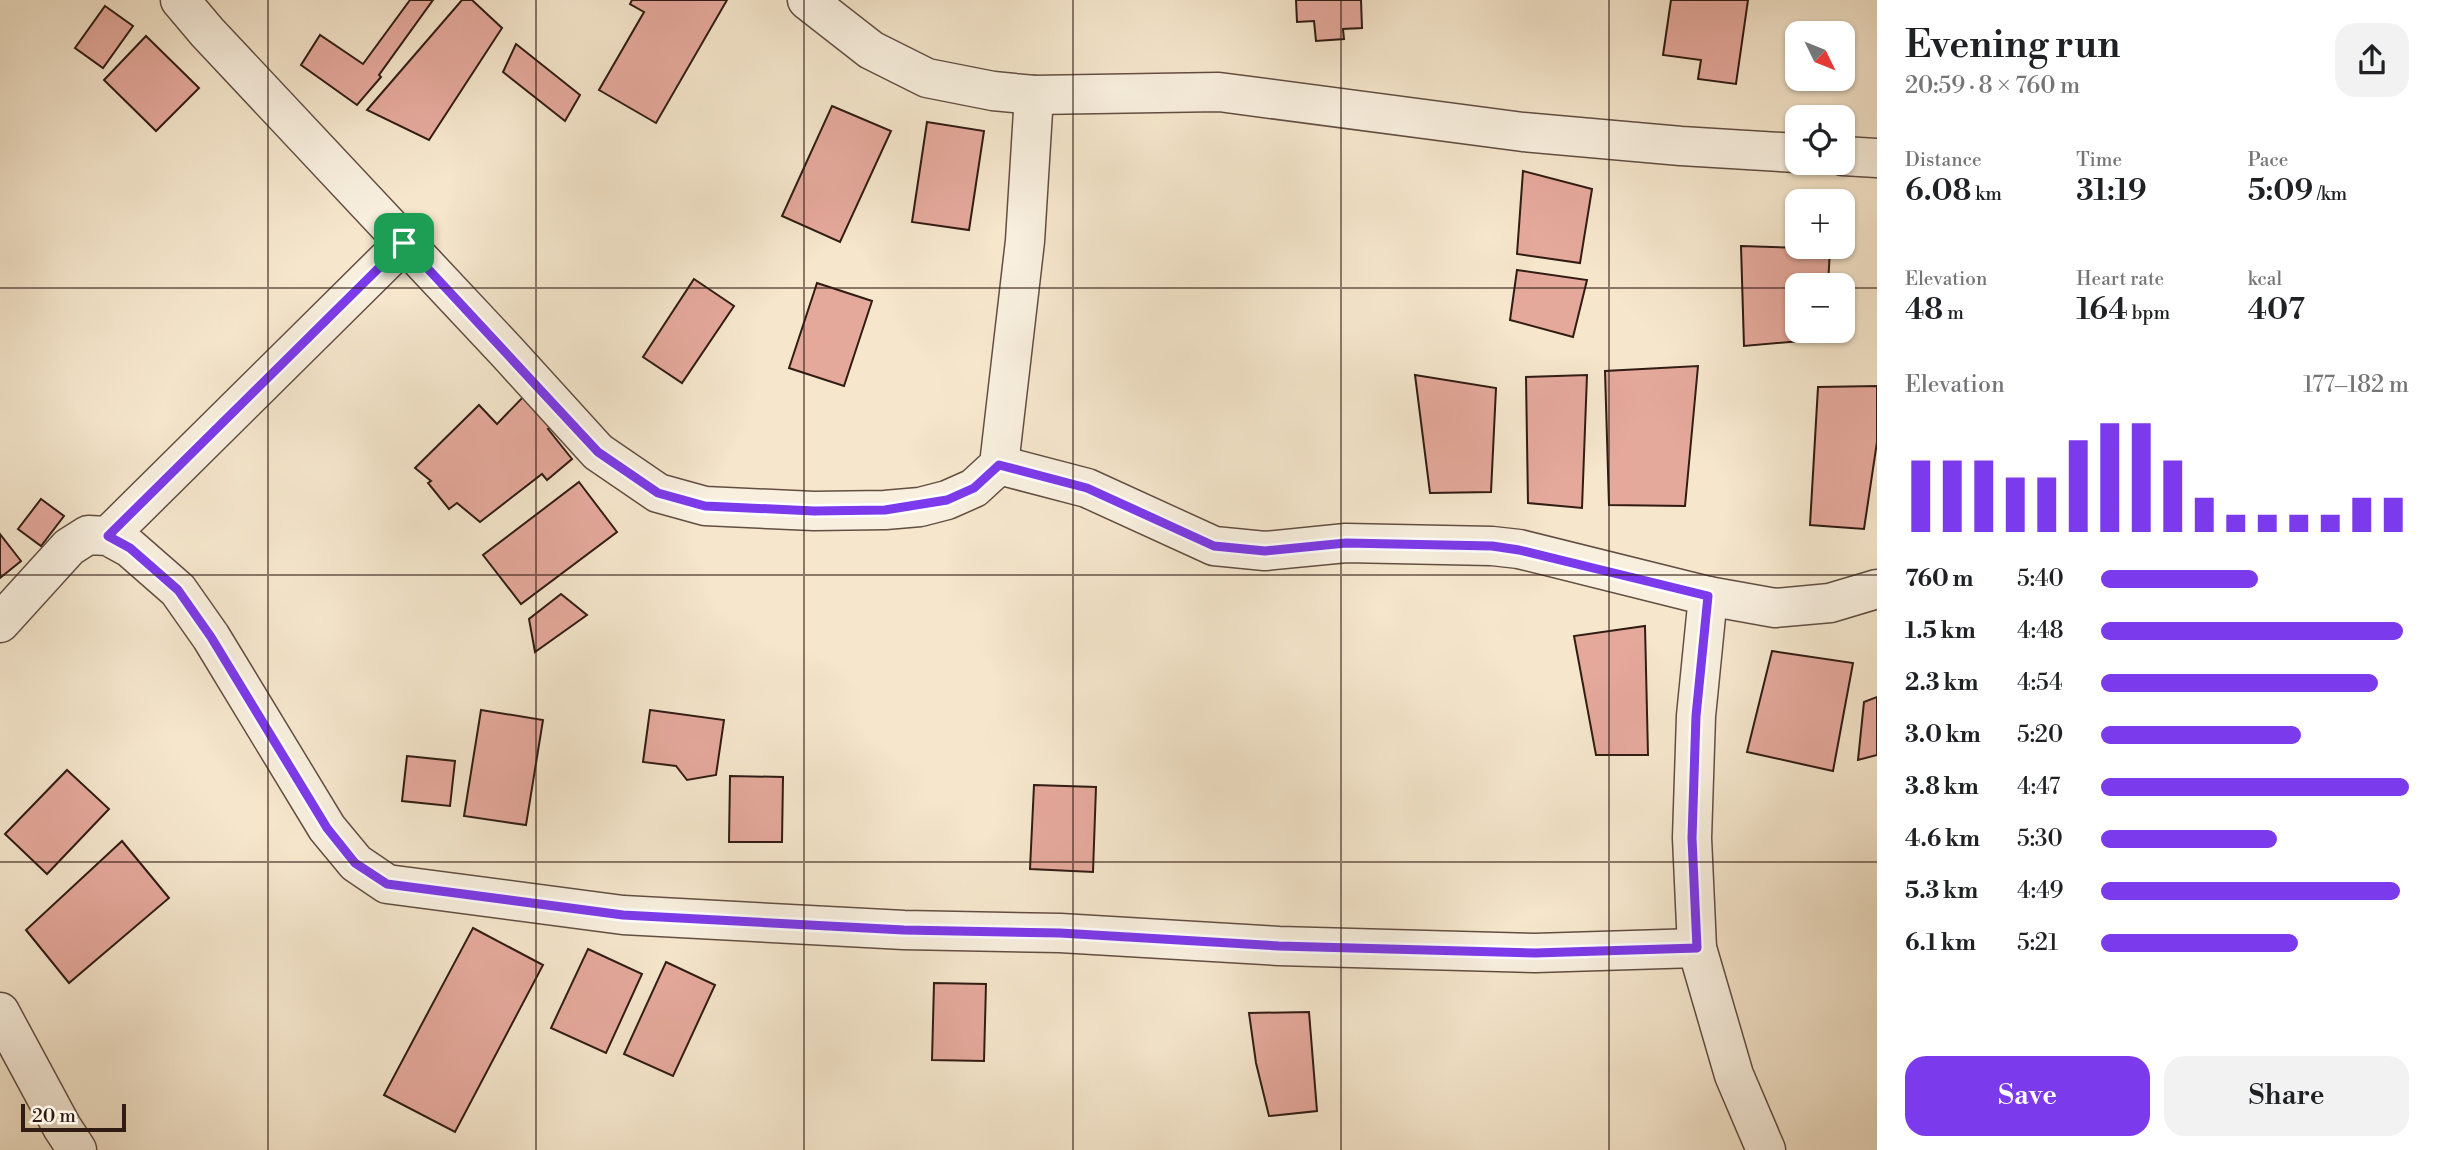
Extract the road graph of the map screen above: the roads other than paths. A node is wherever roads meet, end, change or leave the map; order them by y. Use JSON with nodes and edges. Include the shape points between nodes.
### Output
{"nodes":[{"id":1,"x":180,"y":0,"type":"edge"},
{"id":2,"x":807,"y":0,"type":"edge"},
{"id":3,"x":1034,"y":96,"type":"junction"},
{"id":4,"x":1785,"y":152,"type":"edge"},
{"id":5,"x":1855,"y":157,"type":"edge"},
{"id":6,"x":1877,"y":158,"type":"edge"},
{"id":7,"x":404,"y":243,"type":"junction"},
{"id":8,"x":999,"y":465,"type":"junction"},
{"id":9,"x":108,"y":536,"type":"junction"},
{"id":10,"x":1877,"y":589,"type":"edge"},
{"id":11,"x":1708,"y":596,"type":"junction"},
{"id":12,"x":0,"y":623,"type":"edge"},
{"id":13,"x":1697,"y":948,"type":"junction"},
{"id":14,"x":0,"y":1012,"type":"edge"},
{"id":15,"x":77,"y":1150,"type":"edge"},
{"id":16,"x":1766,"y":1150,"type":"edge"}],
"edges":[{"from":1,"to":7,"type":"street"},
{"from":2,"to":3,"type":"street","via":[[871,50],[927,78]]},
{"from":3,"to":4,"type":"street","via":[[1219,92],[1523,132]]},
{"from":3,"to":8,"type":"street","via":[[1025,241]]},
{"from":5,"to":6,"type":"street"},
{"from":7,"to":8,"type":"street","via":[[598,452],[658,493],[705,506],[885,510],[947,500],[974,488]]},
{"from":7,"to":9,"type":"street"},
{"from":8,"to":11,"type":"street","via":[[1087,488],[1214,546],[1265,551],[1346,543],[1492,546]]},
{"from":9,"to":12,"type":"street","via":[[88,535],[69,547]]},
{"from":9,"to":13,"type":"street","via":[[130,548],[178,590],[327,828],[355,863],[387,884],[623,915],[850,927],[1413,951]]},
{"from":10,"to":11,"type":"street","via":[[1830,603],[1775,608]]},
{"from":11,"to":13,"type":"street","via":[[1696,716],[1692,838]]},
{"from":13,"to":16,"type":"street","via":[[1734,1075]]},
{"from":14,"to":15,"type":"street"}]}
